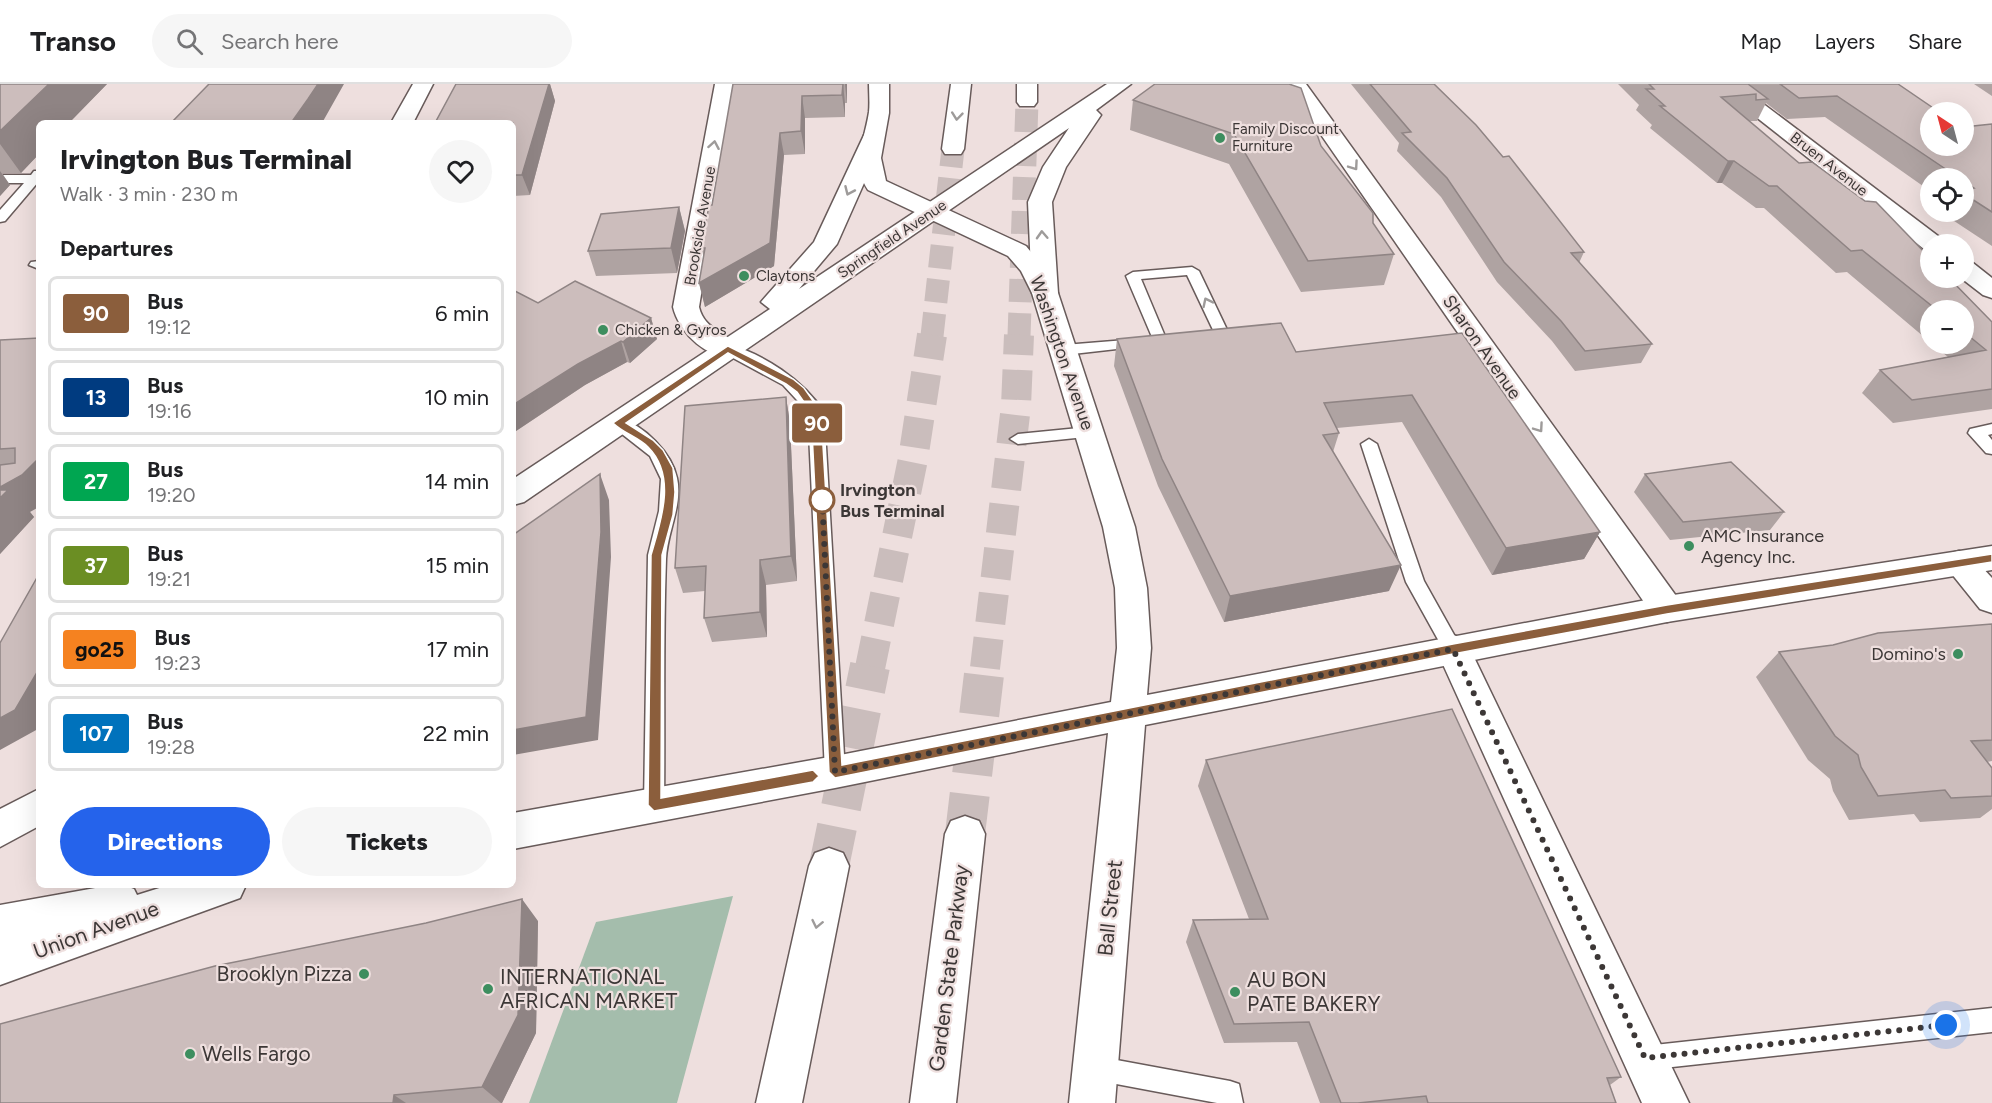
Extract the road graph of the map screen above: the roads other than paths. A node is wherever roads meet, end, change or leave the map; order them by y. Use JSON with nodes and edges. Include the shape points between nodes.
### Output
{"nodes":[{"id":1,"x":423,"y":84,"type":"edge"},
{"id":2,"x":725,"y":84,"type":"edge"},
{"id":3,"x":879,"y":84,"type":"edge"},
{"id":4,"x":961,"y":84,"type":"edge"},
{"id":5,"x":1296,"y":84,"type":"edge"},
{"id":6,"x":1724,"y":84,"type":"edge"},
{"id":7,"x":1115,"y":88,"type":"edge"},
{"id":8,"x":404,"y":120,"type":"edge"},
{"id":9,"x":873,"y":138,"type":"junction"},
{"id":10,"x":953,"y":149,"type":"tunnel mouth"},
{"id":11,"x":36,"y":176,"type":"edge"},
{"id":12,"x":0,"y":179,"type":"edge"},
{"id":13,"x":932,"y":212,"type":"junction"},
{"id":14,"x":0,"y":218,"type":"edge"},
{"id":15,"x":1920,"y":234,"type":"edge"},
{"id":16,"x":1974,"y":275,"type":"edge"},
{"id":17,"x":1990,"y":286,"type":"edge"},
{"id":18,"x":1045,"y":293,"type":"junction"},
{"id":19,"x":1192,"y":339,"type":"edge"},
{"id":20,"x":728,"y":349,"type":"junction"},
{"id":21,"x":1064,"y":350,"type":"junction"},
{"id":22,"x":618,"y":423,"type":"junction"},
{"id":23,"x":1992,"y":429,"type":"edge"},
{"id":24,"x":1089,"y":432,"type":"junction"},
{"id":25,"x":1018,"y":440,"type":"dead end"},
{"id":26,"x":1369,"y":444,"type":"dead end"},
{"id":27,"x":1992,"y":449,"type":"edge"},
{"id":28,"x":516,"y":492,"type":"edge"},
{"id":29,"x":1992,"y":558,"type":"edge"},
{"id":30,"x":1959,"y":563,"type":"junction"},
{"id":31,"x":1992,"y":600,"type":"edge"},
{"id":32,"x":1667,"y":609,"type":"junction"},
{"id":33,"x":1453,"y":649,"type":"junction"},
{"id":34,"x":1130,"y":714,"type":"junction"},
{"id":35,"x":835,"y":772,"type":"junction"},
{"id":36,"x":654,"y":805,"type":"junction"},
{"id":37,"x":36,"y":808,"type":"edge"},
{"id":38,"x":0,"y":830,"type":"edge"},
{"id":39,"x":516,"y":830,"type":"edge"},
{"id":40,"x":965,"y":834,"type":"tunnel mouth"},
{"id":41,"x":829,"y":866,"type":"tunnel mouth"},
{"id":42,"x":198,"y":888,"type":"edge"},
{"id":43,"x":217,"y":888,"type":"edge"},
{"id":44,"x":0,"y":925,"type":"edge"},
{"id":45,"x":0,"y":964,"type":"edge"},
{"id":46,"x":1992,"y":1020,"type":"edge"},
{"id":47,"x":1645,"y":1058,"type":"junction"},
{"id":48,"x":1093,"y":1085,"type":"edge"},
{"id":49,"x":779,"y":1103,"type":"edge"},
{"id":50,"x":933,"y":1103,"type":"edge"},
{"id":51,"x":1230,"y":1103,"type":"edge"},
{"id":52,"x":1666,"y":1103,"type":"edge"}],
"edges":[{"from":1,"to":8,"type":"main road"},
{"from":20,"to":2,"type":"main road","name":"Brookside Avenue","one_way":true,"via":[[698,331],[686,307]]},
{"from":3,"to":9,"type":"main road","name":"Washington Avenue","via":[[880,111]]},
{"from":4,"to":10,"type":"main road","one_way":true},
{"from":5,"to":32,"type":"main road","name":"Sharon Avenue","one_way":true},
{"from":6,"to":15,"type":"main road","name":"Bruen Avenue"},
{"from":7,"to":13,"type":"main road","name":"Springfield Avenue"},
{"from":18,"to":7,"type":"main road","one_way":true,"via":[[1040,202],[1043,192],[1065,149]]},
{"from":9,"to":13,"type":"main road","name":"Washington Avenue","via":[[870,171],[876,185]]},
{"from":9,"to":20,"type":"main road","one_way":true,"via":[[825,244]]},
{"from":11,"to":12,"type":"lane"},
{"from":11,"to":14,"type":"lane"},
{"from":13,"to":18,"type":"main road","name":"Washington Avenue","via":[[1017,251],[1032,268]]},
{"from":13,"to":20,"type":"main road","name":"Springfield Avenue"},
{"from":16,"to":17,"type":"main road"},
{"from":18,"to":21,"type":"main road","name":"Washington Avenue"},
{"from":19,"to":21,"type":"lane","one_way":true,"via":[[1223,336],[1192,271],[1133,276],[1166,341]]},
{"from":20,"to":22,"type":"main road","name":"Springfield Avenue"},
{"from":20,"to":35,"type":"lane","via":[[790,381],[816,412]]},
{"from":21,"to":24,"type":"main road","name":"Washington Avenue"},
{"from":22,"to":28,"type":"main road","name":"Springfield Avenue"},
{"from":22,"to":36,"type":"lane","via":[[649,442],[668,468],[668,515],[657,555]]},
{"from":23,"to":27,"type":"lane","via":[[1976,433]]},
{"from":24,"to":25,"type":"lane"},
{"from":24,"to":34,"type":"main road","name":"Washington Avenue","via":[[1119,527],[1131,588],[1134,648]]},
{"from":26,"to":33,"type":"lane","via":[[1415,582]]},
{"from":29,"to":30,"type":"main road"},
{"from":30,"to":31,"type":"main road"},
{"from":30,"to":32,"type":"main road"},
{"from":32,"to":33,"type":"main road"},
{"from":33,"to":34,"type":"main road"},
{"from":33,"to":47,"type":"main road"},
{"from":34,"to":35,"type":"main road"},
{"from":34,"to":48,"type":"main road","name":"Ball Street"},
{"from":35,"to":36,"type":"main road"},
{"from":36,"to":39,"type":"main road"},
{"from":37,"to":38,"type":"main road"},
{"from":40,"to":50,"type":"main road","name":"Garden State Parkway"},
{"from":41,"to":49,"type":"main road","one_way":true},
{"from":42,"to":44,"type":"main road"},
{"from":43,"to":45,"type":"main road","name":"Union Avenue"},
{"from":46,"to":47,"type":"lane"},
{"from":47,"to":52,"type":"main road"},
{"from":48,"to":51,"type":"lane","via":[[1230,1093]]}]}
